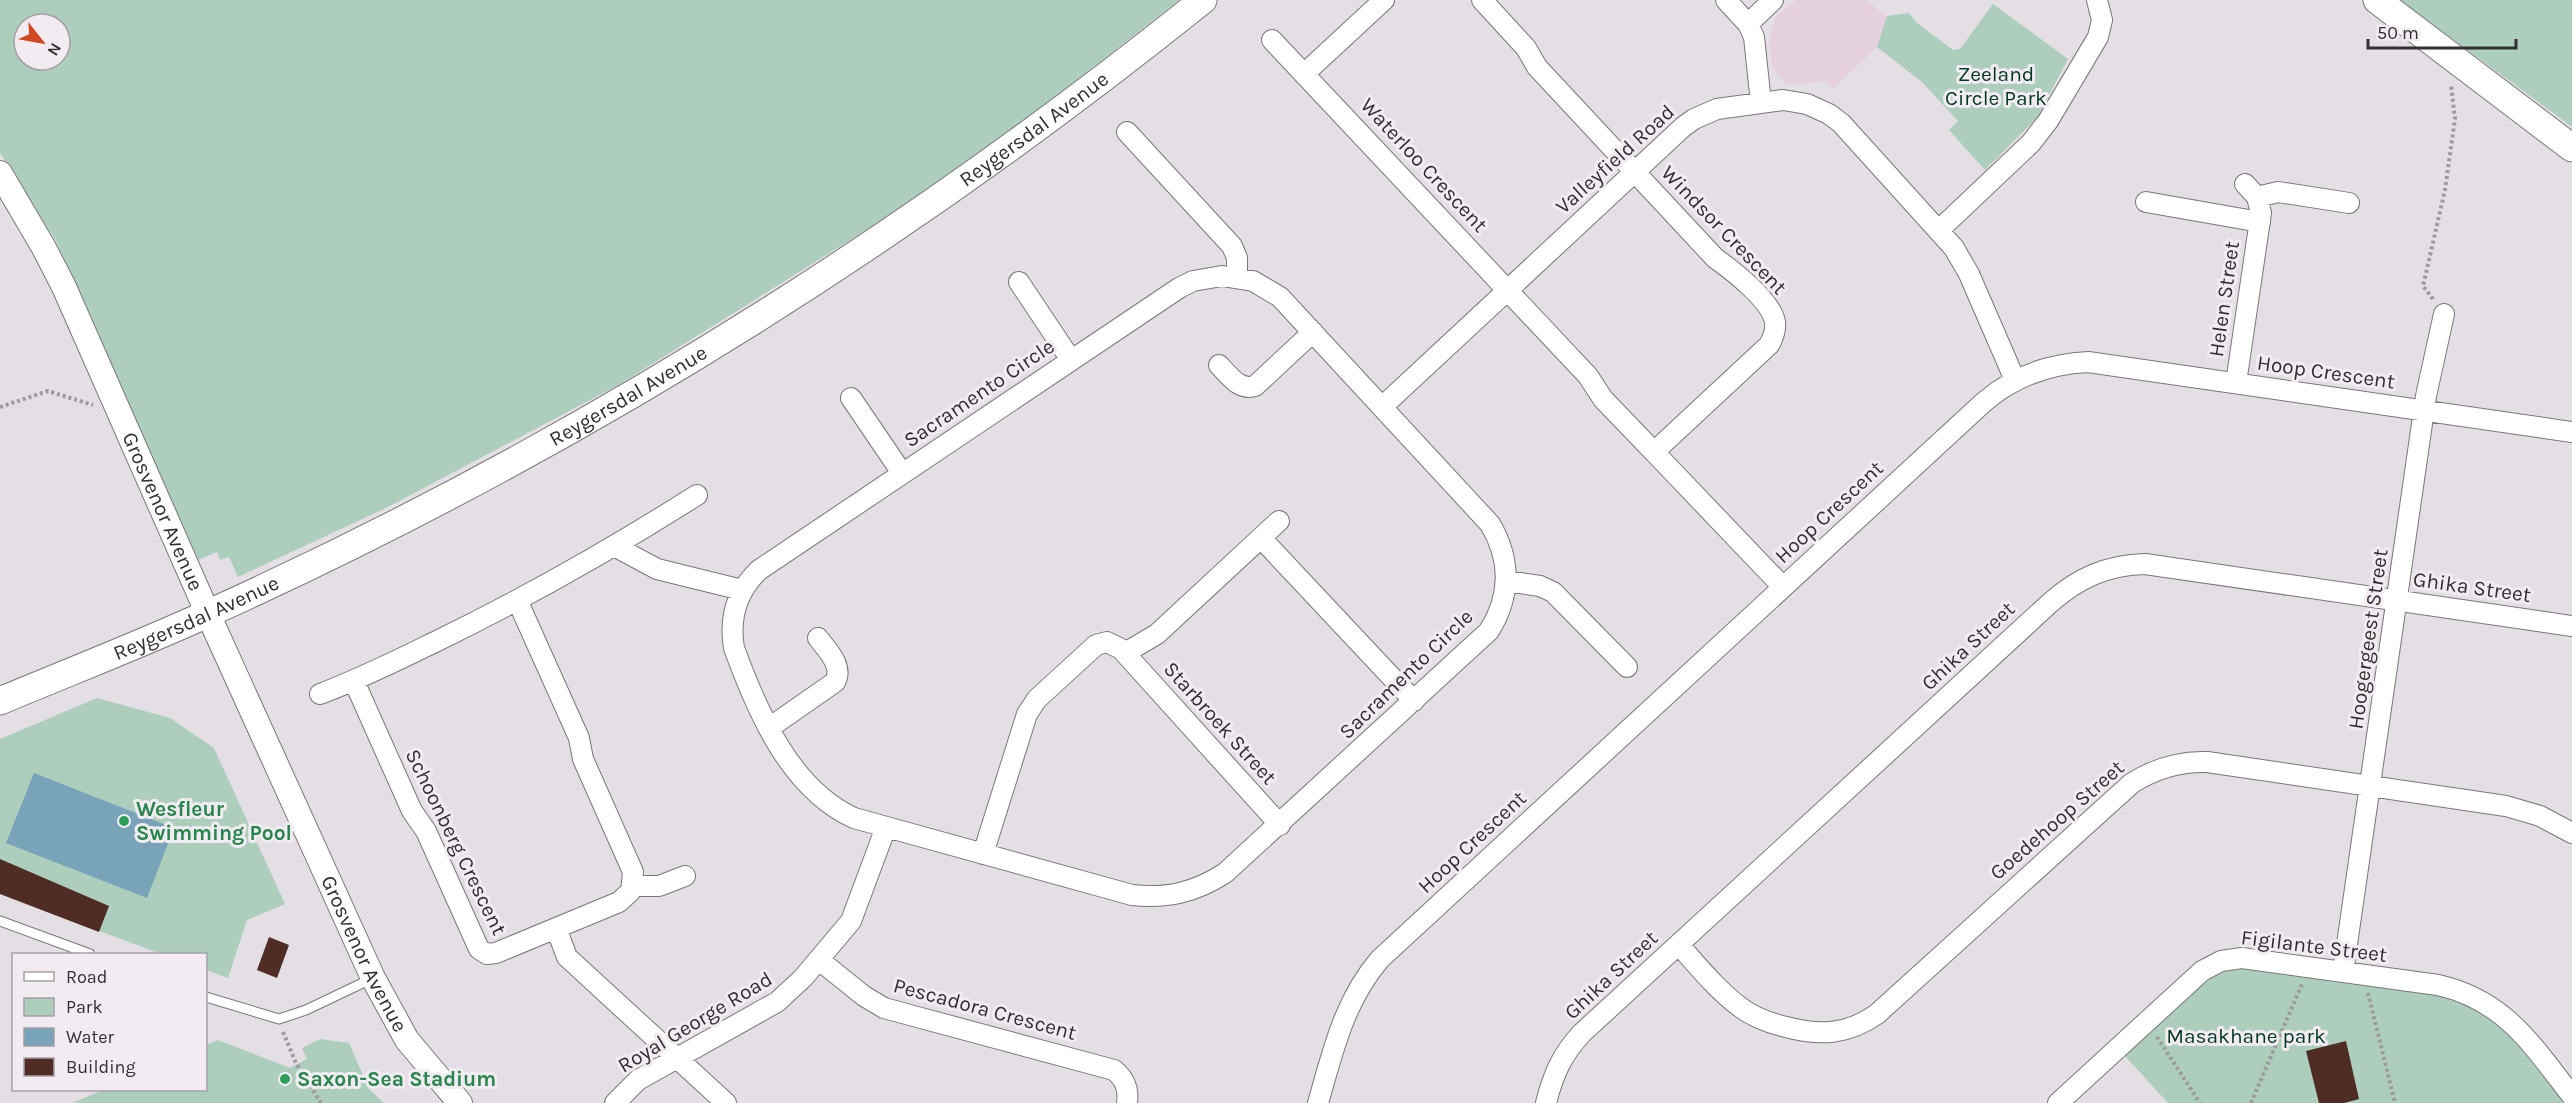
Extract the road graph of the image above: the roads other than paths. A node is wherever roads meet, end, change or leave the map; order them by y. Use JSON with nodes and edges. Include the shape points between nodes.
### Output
{"nodes":[{"id":1,"x":1203,"y":0,"type":"edge"},
{"id":2,"x":1384,"y":0,"type":"edge"},
{"id":3,"x":1482,"y":0,"type":"edge"},
{"id":4,"x":1726,"y":0,"type":"edge"},
{"id":5,"x":1773,"y":0,"type":"edge"},
{"id":6,"x":2097,"y":0,"type":"edge"},
{"id":7,"x":2377,"y":0,"type":"edge"},
{"id":8,"x":1748,"y":24,"type":"junction"},
{"id":9,"x":1272,"y":40,"type":"dead end"},
{"id":10,"x":1304,"y":74,"type":"junction"},
{"id":11,"x":1761,"y":103,"type":"junction"},
{"id":12,"x":1127,"y":132,"type":"dead end"},
{"id":13,"x":2572,"y":148,"type":"edge"},
{"id":14,"x":1635,"y":172,"type":"junction"},
{"id":15,"x":0,"y":173,"type":"edge"},
{"id":16,"x":2146,"y":202,"type":"dead end"},
{"id":17,"x":2349,"y":202,"type":"dead end"},
{"id":18,"x":2260,"y":222,"type":"junction"},
{"id":19,"x":1939,"y":230,"type":"junction"},
{"id":20,"x":1238,"y":277,"type":"junction"},
{"id":21,"x":1019,"y":282,"type":"dead end"},
{"id":22,"x":1508,"y":290,"type":"junction"},
{"id":23,"x":2444,"y":314,"type":"road end"},
{"id":24,"x":1313,"y":332,"type":"junction"},
{"id":25,"x":1071,"y":360,"type":"junction"},
{"id":26,"x":1219,"y":365,"type":"dead end"},
{"id":27,"x":2015,"y":380,"type":"junction"},
{"id":28,"x":2236,"y":383,"type":"junction"},
{"id":29,"x":851,"y":398,"type":"dead end"},
{"id":30,"x":1382,"y":407,"type":"junction"},
{"id":31,"x":2424,"y":411,"type":"junction"},
{"id":32,"x":2572,"y":432,"type":"edge"},
{"id":33,"x":1654,"y":452,"type":"junction"},
{"id":34,"x":902,"y":473,"type":"junction"},
{"id":35,"x":697,"y":495,"type":"dead end"},
{"id":36,"x":1279,"y":521,"type":"dead end"},
{"id":37,"x":1260,"y":538,"type":"junction"},
{"id":38,"x":616,"y":547,"type":"junction"},
{"id":39,"x":1507,"y":581,"type":"junction"},
{"id":40,"x":1783,"y":586,"type":"junction"},
{"id":41,"x":742,"y":590,"type":"junction"},
{"id":42,"x":2397,"y":601,"type":"junction"},
{"id":43,"x":518,"y":602,"type":"junction"},
{"id":44,"x":208,"y":614,"type":"junction"},
{"id":45,"x":2572,"y":626,"type":"edge"},
{"id":46,"x":818,"y":638,"type":"dead end"},
{"id":47,"x":1125,"y":653,"type":"junction"},
{"id":48,"x":1627,"y":667,"type":"dead end"},
{"id":49,"x":354,"y":681,"type":"junction"},
{"id":50,"x":320,"y":694,"type":"dead end"},
{"id":51,"x":0,"y":700,"type":"edge"},
{"id":52,"x":1414,"y":701,"type":"junction"},
{"id":53,"x":769,"y":728,"type":"junction"},
{"id":54,"x":2370,"y":786,"type":"junction"},
{"id":55,"x":1280,"y":825,"type":"junction"},
{"id":56,"x":886,"y":827,"type":"junction"},
{"id":57,"x":2572,"y":833,"type":"edge"},
{"id":58,"x":983,"y":854,"type":"junction"},
{"id":59,"x":685,"y":876,"type":"dead end"},
{"id":60,"x":633,"y":886,"type":"junction"},
{"id":61,"x":0,"y":921,"type":"edge"},
{"id":62,"x":555,"y":928,"type":"junction"},
{"id":63,"x":1679,"y":945,"type":"junction"},
{"id":64,"x":87,"y":953,"type":"edge"},
{"id":65,"x":819,"y":960,"type":"junction"},
{"id":66,"x":2343,"y":972,"type":"junction"},
{"id":67,"x":373,"y":978,"type":"junction"},
{"id":68,"x":207,"y":997,"type":"edge"},
{"id":69,"x":677,"y":1058,"type":"junction"},
{"id":70,"x":2572,"y":1096,"type":"edge"},
{"id":71,"x":460,"y":1103,"type":"edge"},
{"id":72,"x":615,"y":1103,"type":"edge"},
{"id":73,"x":726,"y":1103,"type":"edge"},
{"id":74,"x":1127,"y":1103,"type":"edge"},
{"id":75,"x":1318,"y":1103,"type":"edge"},
{"id":76,"x":1546,"y":1103,"type":"edge"},
{"id":77,"x":2058,"y":1103,"type":"edge"}],
"edges":[{"from":1,"to":44,"type":"main road","name":"Reygersdal Avenue","via":[[996,158],[743,327],[520,458]]},
{"from":2,"to":10,"type":"street"},
{"from":3,"to":14,"type":"street","via":[[1526,48],[1537,67]]},
{"from":4,"to":8,"type":"street"},
{"from":5,"to":8,"type":"street"},
{"from":6,"to":19,"type":"street","via":[[2102,20],[2098,37],[2048,122]]},
{"from":7,"to":13,"type":"main road"},
{"from":8,"to":11,"type":"street","via":[[1754,37]]},
{"from":9,"to":10,"type":"street","name":"Waterloo Crescent"},
{"from":10,"to":22,"type":"street","name":"Waterloo Crescent"},
{"from":11,"to":14,"type":"street","name":"Valleyfield Road","via":[[1717,109],[1694,119]]},
{"from":11,"to":19,"type":"street","name":"Valleyfield Road","via":[[1795,101],[1829,114]]},
{"from":12,"to":20,"type":"street","via":[[1232,246]]},
{"from":14,"to":22,"type":"street","name":"Valleyfield Road"},
{"from":14,"to":33,"type":"street","name":"Windsor Crescent","via":[[1715,258],[1738,274],[1768,308],[1775,322],[1769,345]]},
{"from":15,"to":44,"type":"street","name":"Grosvenor Avenue","via":[[64,287]]},
{"from":16,"to":18,"type":"street","name":"Helen Street"},
{"from":17,"to":18,"type":"street","name":"Helen Street","via":[[2251,191],[2261,213]]},
{"from":18,"to":28,"type":"street","name":"Helen Street"},
{"from":19,"to":27,"type":"street","name":"Valleyfield Road","via":[[1970,274]]},
{"from":20,"to":24,"type":"street","name":"Sacramento Circle","via":[[1280,297]]},
{"from":20,"to":25,"type":"street","name":"Sacramento Circle","via":[[1207,278],[1179,288]]},
{"from":21,"to":25,"type":"street"},
{"from":22,"to":30,"type":"street","name":"Valleyfield Road"},
{"from":22,"to":33,"type":"street"},
{"from":23,"to":31,"type":"street","name":"Hoogergeest Street"},
{"from":24,"to":26,"type":"street","via":[[1255,386],[1238,384]]},
{"from":24,"to":30,"type":"street","name":"Sacramento Circle"},
{"from":25,"to":34,"type":"street","name":"Sacramento Circle"},
{"from":27,"to":28,"type":"street","name":"Hoop Crescent","via":[[2048,367],[2088,363]]},
{"from":27,"to":40,"type":"street","name":"Hoop Crescent","via":[[1984,402]]},
{"from":28,"to":31,"type":"street","name":"Hoop Crescent"},
{"from":29,"to":34,"type":"street"},
{"from":30,"to":39,"type":"street","name":"Sacramento Circle","via":[[1490,524],[1503,551]]},
{"from":31,"to":32,"type":"street","name":"Hoop Crescent"},
{"from":31,"to":42,"type":"street","name":"Hoogergeest Street"},
{"from":33,"to":40,"type":"street"},
{"from":34,"to":41,"type":"street","name":"Sacramento Circle","via":[[759,570]]},
{"from":35,"to":38,"type":"street"},
{"from":36,"to":37,"type":"street"},
{"from":37,"to":47,"type":"street","via":[[1157,634]]},
{"from":37,"to":52,"type":"street"},
{"from":38,"to":41,"type":"street","via":[[657,570]]},
{"from":38,"to":43,"type":"street"},
{"from":39,"to":48,"type":"street","via":[[1553,592]]},
{"from":39,"to":52,"type":"street","name":"Sacramento Circle","via":[[1502,607],[1489,631]]},
{"from":40,"to":75,"type":"street","name":"Hoop Crescent","via":[[1380,959],[1344,1016]]},
{"from":41,"to":53,"type":"street","name":"Sacramento Circle","via":[[734,611],[734,648]]},
{"from":42,"to":45,"type":"street","name":"Ghika Street"},
{"from":42,"to":54,"type":"street","name":"Hoogergeest Street"},
{"from":42,"to":63,"type":"street","name":"Ghika Street","via":[[2145,564],[2118,566],[2080,580]]},
{"from":43,"to":49,"type":"street"},
{"from":43,"to":60,"type":"street","via":[[632,866]]},
{"from":44,"to":51,"type":"main road","name":"Reygersdal Avenue"},
{"from":44,"to":67,"type":"street","name":"Grosvenor Avenue"},
{"from":46,"to":53,"type":"street","via":[[837,666],[835,682]]},
{"from":47,"to":55,"type":"street","name":"Starbroek Street"},
{"from":47,"to":58,"type":"street","via":[[1112,642],[1101,642],[1031,706]]},
{"from":49,"to":50,"type":"street"},
{"from":49,"to":62,"type":"street","name":"Schoonberg Crescent","via":[[479,949],[487,954],[496,953]]},
{"from":52,"to":55,"type":"street","name":"Sacramento Circle"},
{"from":53,"to":56,"type":"street","name":"Sacramento Circle","via":[[780,751],[825,801],[854,818]]},
{"from":54,"to":57,"type":"street","name":"Goedehoop Street","via":[[2515,808]]},
{"from":54,"to":63,"type":"street","name":"Goedehoop Street","via":[[2207,762],[2180,763],[2148,773],[2118,795],[1877,1014],[1845,1031],[1808,1033],[1755,1017],[1728,997]]},
{"from":54,"to":66,"type":"street","name":"Hoogergeest Street"},
{"from":55,"to":58,"type":"street","name":"Sacramento Circle","via":[[1210,883],[1163,896],[1132,895]]},
{"from":56,"to":58,"type":"street","name":"Sacramento Circle"},
{"from":56,"to":65,"type":"street","name":"Royal George Road","via":[[851,921]]},
{"from":59,"to":60,"type":"street","via":[[659,886]]},
{"from":60,"to":62,"type":"street","name":"Schoonberg Crescent","via":[[619,902]]},
{"from":61,"to":64,"type":"lane"},
{"from":62,"to":69,"type":"street","via":[[567,957]]},
{"from":63,"to":76,"type":"street","name":"Ghika Street","via":[[1574,1042],[1556,1070]]},
{"from":65,"to":69,"type":"street","name":"Royal George Road","via":[[777,1002]]},
{"from":65,"to":74,"type":"street","name":"Pescadora Crescent","via":[[884,1008],[1114,1070],[1125,1081]]},
{"from":66,"to":70,"type":"street","name":"Figilante Street","via":[[2453,988],[2486,1002],[2520,1030]]},
{"from":66,"to":77,"type":"street","name":"Figilante Street","via":[[2253,958],[2221,962],[2202,971]]},
{"from":67,"to":68,"type":"lane","via":[[279,1019]]},
{"from":67,"to":71,"type":"street","name":"Grosvenor Avenue","via":[[407,1040]]},
{"from":69,"to":72,"type":"street","name":"Royal George Road","via":[[638,1080]]},
{"from":69,"to":73,"type":"street"}]}
